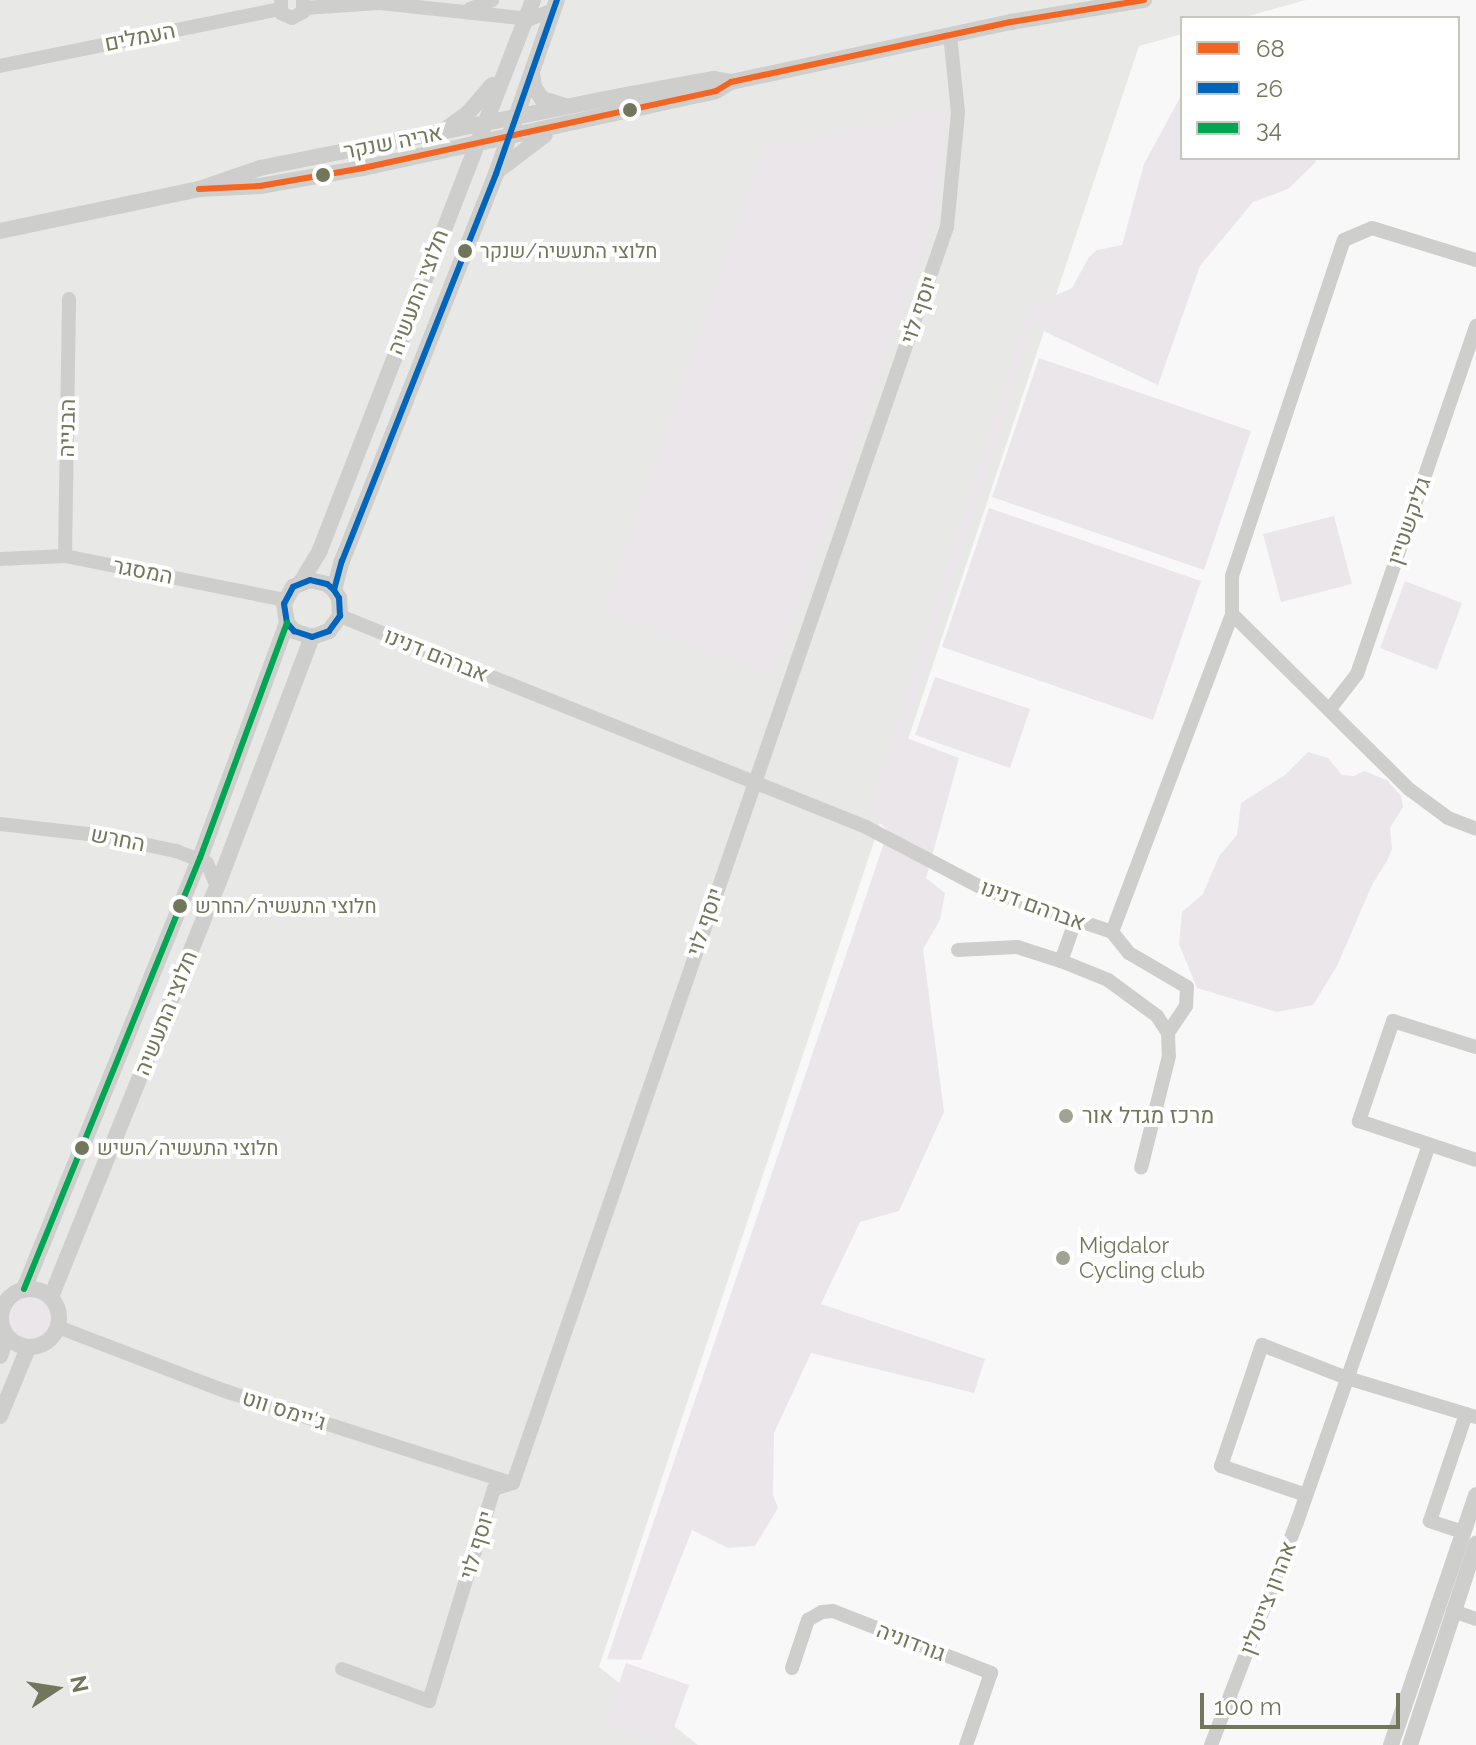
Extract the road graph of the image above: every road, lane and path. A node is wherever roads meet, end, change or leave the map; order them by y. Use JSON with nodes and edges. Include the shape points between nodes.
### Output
{"nodes":[{"id":1,"x":492,"y":0,"type":"edge"},
{"id":2,"x":533,"y":0,"type":"edge"},
{"id":3,"x":1144,"y":0,"type":"edge"},
{"id":4,"x":280,"y":4,"type":"edge"},
{"id":5,"x":303,"y":4,"type":"edge"},
{"id":6,"x":555,"y":5,"type":"edge"},
{"id":7,"x":466,"y":10,"type":"junction"},
{"id":8,"x":525,"y":19,"type":"junction"},
{"id":9,"x":950,"y":35,"type":"junction"},
{"id":10,"x":510,"y":56,"type":"junction"},
{"id":11,"x":0,"y":66,"type":"edge"},
{"id":12,"x":533,"y":71,"type":"junction"},
{"id":13,"x":731,"y":82,"type":"junction"},
{"id":14,"x":571,"y":107,"type":"junction"},
{"id":15,"x":516,"y":118,"type":"junction"},
{"id":16,"x":483,"y":125,"type":"junction"},
{"id":17,"x":566,"y":125,"type":"junction"},
{"id":18,"x":441,"y":132,"type":"junction"},
{"id":19,"x":509,"y":138,"type":"junction"},
{"id":20,"x":474,"y":145,"type":"junction"},
{"id":21,"x":496,"y":174,"type":"junction"},
{"id":22,"x":199,"y":189,"type":"junction"},
{"id":23,"x":0,"y":231,"type":"edge"},
{"id":24,"x":1476,"y":260,"type":"edge"},
{"id":25,"x":69,"y":299,"type":"dead end"},
{"id":26,"x":1476,"y":326,"type":"edge"},
{"id":27,"x":65,"y":556,"type":"junction"},
{"id":28,"x":0,"y":559,"type":"edge"},
{"id":29,"x":301,"y":582,"type":"junction"},
{"id":30,"x":334,"y":590,"type":"junction"},
{"id":31,"x":285,"y":600,"type":"junction"},
{"id":32,"x":1232,"y":614,"type":"junction"},
{"id":33,"x":340,"y":616,"type":"junction"},
{"id":34,"x":287,"y":623,"type":"junction"},
{"id":35,"x":312,"y":637,"type":"junction"},
{"id":36,"x":1329,"y":710,"type":"junction"},
{"id":37,"x":752,"y":784,"type":"junction"},
{"id":38,"x":0,"y":824,"type":"edge"},
{"id":39,"x":1476,"y":829,"type":"edge"},
{"id":40,"x":200,"y":858,"type":"junction"},
{"id":41,"x":217,"y":887,"type":"junction"},
{"id":42,"x":1075,"y":922,"type":"junction"},
{"id":43,"x":1112,"y":932,"type":"junction"},
{"id":44,"x":958,"y":950,"type":"dead end"},
{"id":45,"x":1061,"y":961,"type":"junction"},
{"id":46,"x":1168,"y":1033,"type":"junction"},
{"id":47,"x":1476,"y":1047,"type":"edge"},
{"id":48,"x":1429,"y":1145,"type":"junction"},
{"id":49,"x":1476,"y":1160,"type":"edge"},
{"id":50,"x":1141,"y":1168,"type":"dead end"},
{"id":51,"x":24,"y":1289,"type":"junction"},
{"id":52,"x":51,"y":1297,"type":"junction"},
{"id":53,"x":1,"y":1309,"type":"edge"},
{"id":54,"x":58,"y":1327,"type":"junction"},
{"id":55,"x":7,"y":1337,"type":"junction"},
{"id":56,"x":28,"y":1348,"type":"junction"},
{"id":57,"x":0,"y":1356,"type":"edge"},
{"id":58,"x":1347,"y":1378,"type":"junction"},
{"id":59,"x":0,"y":1416,"type":"edge"},
{"id":60,"x":1471,"y":1416,"type":"edge"},
{"id":61,"x":513,"y":1483,"type":"junction"},
{"id":62,"x":1306,"y":1495,"type":"junction"},
{"id":63,"x":1476,"y":1495,"type":"edge"},
{"id":64,"x":1463,"y":1532,"type":"junction"},
{"id":65,"x":1476,"y":1544,"type":"edge"},
{"id":66,"x":1453,"y":1611,"type":"junction"},
{"id":67,"x":1476,"y":1619,"type":"edge"},
{"id":68,"x":792,"y":1668,"type":"dead end"},
{"id":69,"x":342,"y":1669,"type":"dead end"},
{"id":70,"x":966,"y":1745,"type":"edge"},
{"id":71,"x":1211,"y":1745,"type":"edge"},
{"id":72,"x":1391,"y":1745,"type":"edge"},
{"id":73,"x":1410,"y":1745,"type":"edge"}],
"edges":[{"from":1,"to":7,"type":"street"},
{"from":2,"to":8,"type":"street","name":"חלוצי התעשיה"},
{"from":3,"to":9,"type":"street","name":"אריה שנקר"},
{"from":4,"to":5,"type":"street","name":"העמלים","via":[[284,16],[292,18]]},
{"from":4,"to":11,"type":"street","name":"העמלים"},
{"from":5,"to":7,"type":"street"},
{"from":6,"to":8,"type":"street","via":[[542,17]]},
{"from":6,"to":12,"type":"street","name":"חלוצי התעשיה"},
{"from":7,"to":8,"type":"street"},
{"from":8,"to":10,"type":"street","name":"חלוצי התעשיה"},
{"from":9,"to":13,"type":"street","name":"אריה שנקר"},
{"from":9,"to":37,"type":"street","name":"יוסף לוי","via":[[958,112],[947,227]]},
{"from":10,"to":16,"type":"street","name":"חלוצי התעשיה"},
{"from":10,"to":18,"type":"street","via":[[481,100]]},
{"from":12,"to":14,"type":"street","via":[[542,99]]},
{"from":12,"to":15,"type":"street","name":"חלוצי התעשיה"},
{"from":13,"to":14,"type":"street","name":"אריה שנקר","via":[[713,79]]},
{"from":13,"to":17,"type":"street","name":"אריה שנקר","via":[[716,91]]},
{"from":14,"to":15,"type":"street","name":"אריה שנקר"},
{"from":15,"to":16,"type":"street","name":"אריה שנקר"},
{"from":15,"to":19,"type":"street","name":"חלוצי התעשיה"},
{"from":16,"to":18,"type":"street","name":"אריה שנקר"},
{"from":16,"to":20,"type":"street","name":"חלוצי התעשיה"},
{"from":17,"to":19,"type":"street","name":"אריה שנקר"},
{"from":17,"to":21,"type":"street","via":[[526,146]]},
{"from":18,"to":22,"type":"street","name":"אריה שנקר","via":[[260,168]]},
{"from":19,"to":20,"type":"street","name":"אריה שנקר"},
{"from":19,"to":21,"type":"street","name":"חלוצי התעשיה"},
{"from":20,"to":22,"type":"street","name":"אריה שנקר","via":[[260,186]]},
{"from":20,"to":29,"type":"street","name":"חלוצי התעשיה","via":[[320,550]]},
{"from":21,"to":30,"type":"street","name":"חלוצי התעשיה"},
{"from":22,"to":23,"type":"street","name":"אריה שנקר"},
{"from":24,"to":32,"type":"street","name":"אברהם דנינו","via":[[1372,228],[1344,240],[1232,576]]},
{"from":25,"to":27,"type":"street","name":"הבנייה"},
{"from":26,"to":36,"type":"street","name":"גליקשטיין","via":[[1357,674]]},
{"from":27,"to":28,"type":"street","name":"המסגר"},
{"from":27,"to":31,"type":"street","name":"המסגר"},
{"from":29,"to":30,"type":"street","via":[[319,580]]},
{"from":29,"to":31,"type":"street","name":"חלוצי התעשיה"},
{"from":30,"to":33,"type":"street","name":"חלוצי התעשיה"},
{"from":31,"to":34,"type":"street","name":"חלוצי התעשיה"},
{"from":32,"to":36,"type":"street"},
{"from":32,"to":43,"type":"street","name":"אברהם דנינו"},
{"from":33,"to":35,"type":"street","via":[[329,631]]},
{"from":33,"to":37,"type":"street","name":"אברהם דנינו"},
{"from":34,"to":35,"type":"street"},
{"from":34,"to":40,"type":"street","name":"חלוצי התעשיה"},
{"from":35,"to":41,"type":"street","name":"חלוצי התעשיה"},
{"from":36,"to":39,"type":"street","via":[[1409,789],[1448,818]]},
{"from":37,"to":42,"type":"street","name":"אברהם דנינו","via":[[866,827],[986,890]]},
{"from":37,"to":61,"type":"street","name":"יוסף לוי"},
{"from":38,"to":40,"type":"street","name":"החרש","via":[[105,836]]},
{"from":40,"to":41,"type":"street","via":[[212,870]]},
{"from":40,"to":51,"type":"street","name":"חלוצי התעשיה"},
{"from":41,"to":52,"type":"street","name":"חלוצי התעשיה"},
{"from":42,"to":43,"type":"street","name":"אברהם דנינו"},
{"from":42,"to":45,"type":"street"},
{"from":43,"to":46,"type":"street","via":[[1129,953],[1187,987],[1186,1006]]},
{"from":44,"to":45,"type":"street","via":[[1017,947]]},
{"from":45,"to":46,"type":"street","via":[[1108,980],[1157,1016]]},
{"from":46,"to":50,"type":"street","via":[[1169,1056]]},
{"from":47,"to":48,"type":"street","via":[[1393,1021],[1359,1121]]},
{"from":48,"to":49,"type":"street"},
{"from":48,"to":58,"type":"street","name":"אהרון צייטלין"},
{"from":51,"to":52,"type":"street"},
{"from":51,"to":53,"type":"street","name":"חלוצי התעשיה"},
{"from":52,"to":54,"type":"street"},
{"from":53,"to":55,"type":"street","name":"חלוצי התעשיה"},
{"from":54,"to":56,"type":"street","via":[[44,1345]]},
{"from":54,"to":61,"type":"street","name":"ג'יימס ווט","via":[[225,1391]]},
{"from":55,"to":56,"type":"street"},
{"from":55,"to":57,"type":"street"},
{"from":56,"to":59,"type":"street"},
{"from":58,"to":60,"type":"street"},
{"from":58,"to":62,"type":"street","name":"אהרון צייטלין"},
{"from":58,"to":62,"type":"street","via":[[1262,1345],[1221,1466]]},
{"from":60,"to":64,"type":"street","via":[[1430,1521]]},
{"from":61,"to":69,"type":"street","name":"יוסף לוי","via":[[494,1489],[429,1701]]},
{"from":62,"to":71,"type":"street","name":"אהרון צייטלין"},
{"from":63,"to":64,"type":"street"},
{"from":64,"to":72,"type":"street"},
{"from":65,"to":66,"type":"street"},
{"from":66,"to":67,"type":"street"},
{"from":66,"to":73,"type":"street"},
{"from":68,"to":70,"type":"street","name":"גורדוניה","via":[[808,1620],[833,1611],[991,1673]]}]}
